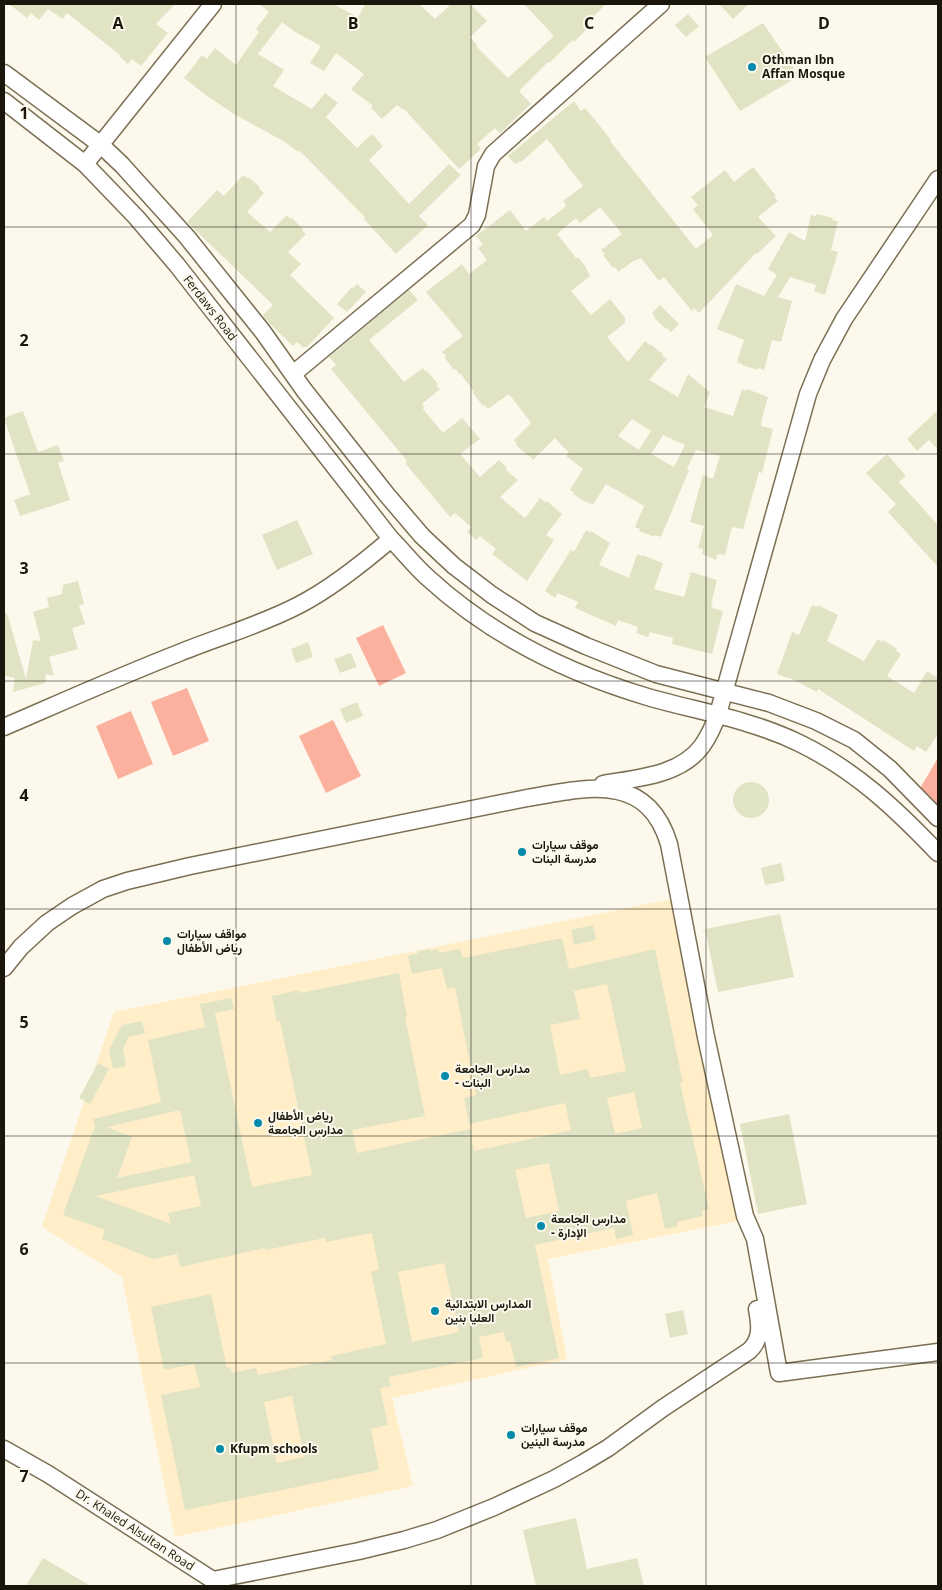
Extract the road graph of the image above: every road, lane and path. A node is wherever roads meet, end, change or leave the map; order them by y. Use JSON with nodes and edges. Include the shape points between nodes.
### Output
{"nodes":[{"id":1,"x":213,"y":4,"type":"edge"},
{"id":2,"x":661,"y":4,"type":"edge"},
{"id":3,"x":4,"y":74,"type":"edge"},
{"id":4,"x":4,"y":101,"type":"edge"},
{"id":5,"x":101,"y":145,"type":"junction"},
{"id":6,"x":85,"y":164,"type":"junction"},
{"id":7,"x":938,"y":179,"type":"edge"},
{"id":8,"x":293,"y":374,"type":"junction"},
{"id":9,"x":391,"y":539,"type":"junction"},
{"id":10,"x":724,"y":691,"type":"junction"},
{"id":11,"x":718,"y":714,"type":"junction"},
{"id":12,"x":4,"y":727,"type":"edge"},
{"id":13,"x":575,"y":790,"type":"junction"},
{"id":14,"x":938,"y":818,"type":"edge"},
{"id":15,"x":938,"y":852,"type":"edge"},
{"id":16,"x":4,"y":968,"type":"edge"},
{"id":17,"x":745,"y":1216,"type":"junction"},
{"id":18,"x":938,"y":1352,"type":"edge"},
{"id":19,"x":4,"y":1439,"type":"edge"},
{"id":20,"x":4,"y":1449,"type":"edge"},
{"id":21,"x":48,"y":1474,"type":"junction"},
{"id":22,"x":218,"y":1583,"type":"edge"}],
"edges":[{"from":1,"to":5,"type":"street"},
{"from":2,"to":8,"type":"street","via":[[493,154],[486,166],[477,215],[472,225]]},
{"from":3,"to":5,"type":"street"},
{"from":4,"to":6,"type":"street","name":"Ferdaws Road"},
{"from":5,"to":6,"type":"street"},
{"from":5,"to":8,"type":"street","via":[[187,237]]},
{"from":6,"to":9,"type":"street","name":"Ferdaws Road","via":[[176,265]]},
{"from":7,"to":10,"type":"street","via":[[844,319],[822,360],[808,394]]},
{"from":8,"to":10,"type":"street","via":[[422,536],[492,595],[536,623],[586,646],[656,674]]},
{"from":9,"to":11,"type":"street","name":"Ferdaws Road","via":[[427,577],[465,608],[522,646],[602,683]]},
{"from":9,"to":12,"type":"street","via":[[299,606],[179,652]]},
{"from":10,"to":11,"type":"street"},
{"from":10,"to":14,"type":"street","via":[[769,703],[854,740],[890,769]]},
{"from":11,"to":13,"type":"street","via":[[702,747],[688,760],[664,772]]},
{"from":11,"to":15,"type":"street","name":"Ferdaws Road","via":[[792,740],[833,762],[870,787]]},
{"from":13,"to":16,"type":"street","via":[[127,881],[103,889],[47,923]]},
{"from":13,"to":17,"type":"street","via":[[603,788],[633,796],[655,815],[666,834]]},
{"from":17,"to":18,"type":"street","via":[[754,1239],[779,1373]]},
{"from":17,"to":22,"type":"street","via":[[745,1243],[760,1328],[754,1346],[744,1355],[583,1463],[494,1507],[404,1540]]},
{"from":19,"to":21,"type":"street","name":"Dr. Khaled Alsultan Road"},
{"from":20,"to":21,"type":"street","name":"Dr. Khaled Alsultan Road"},
{"from":21,"to":22,"type":"street","name":"Dr. Khaled Alsultan Road"}]}
